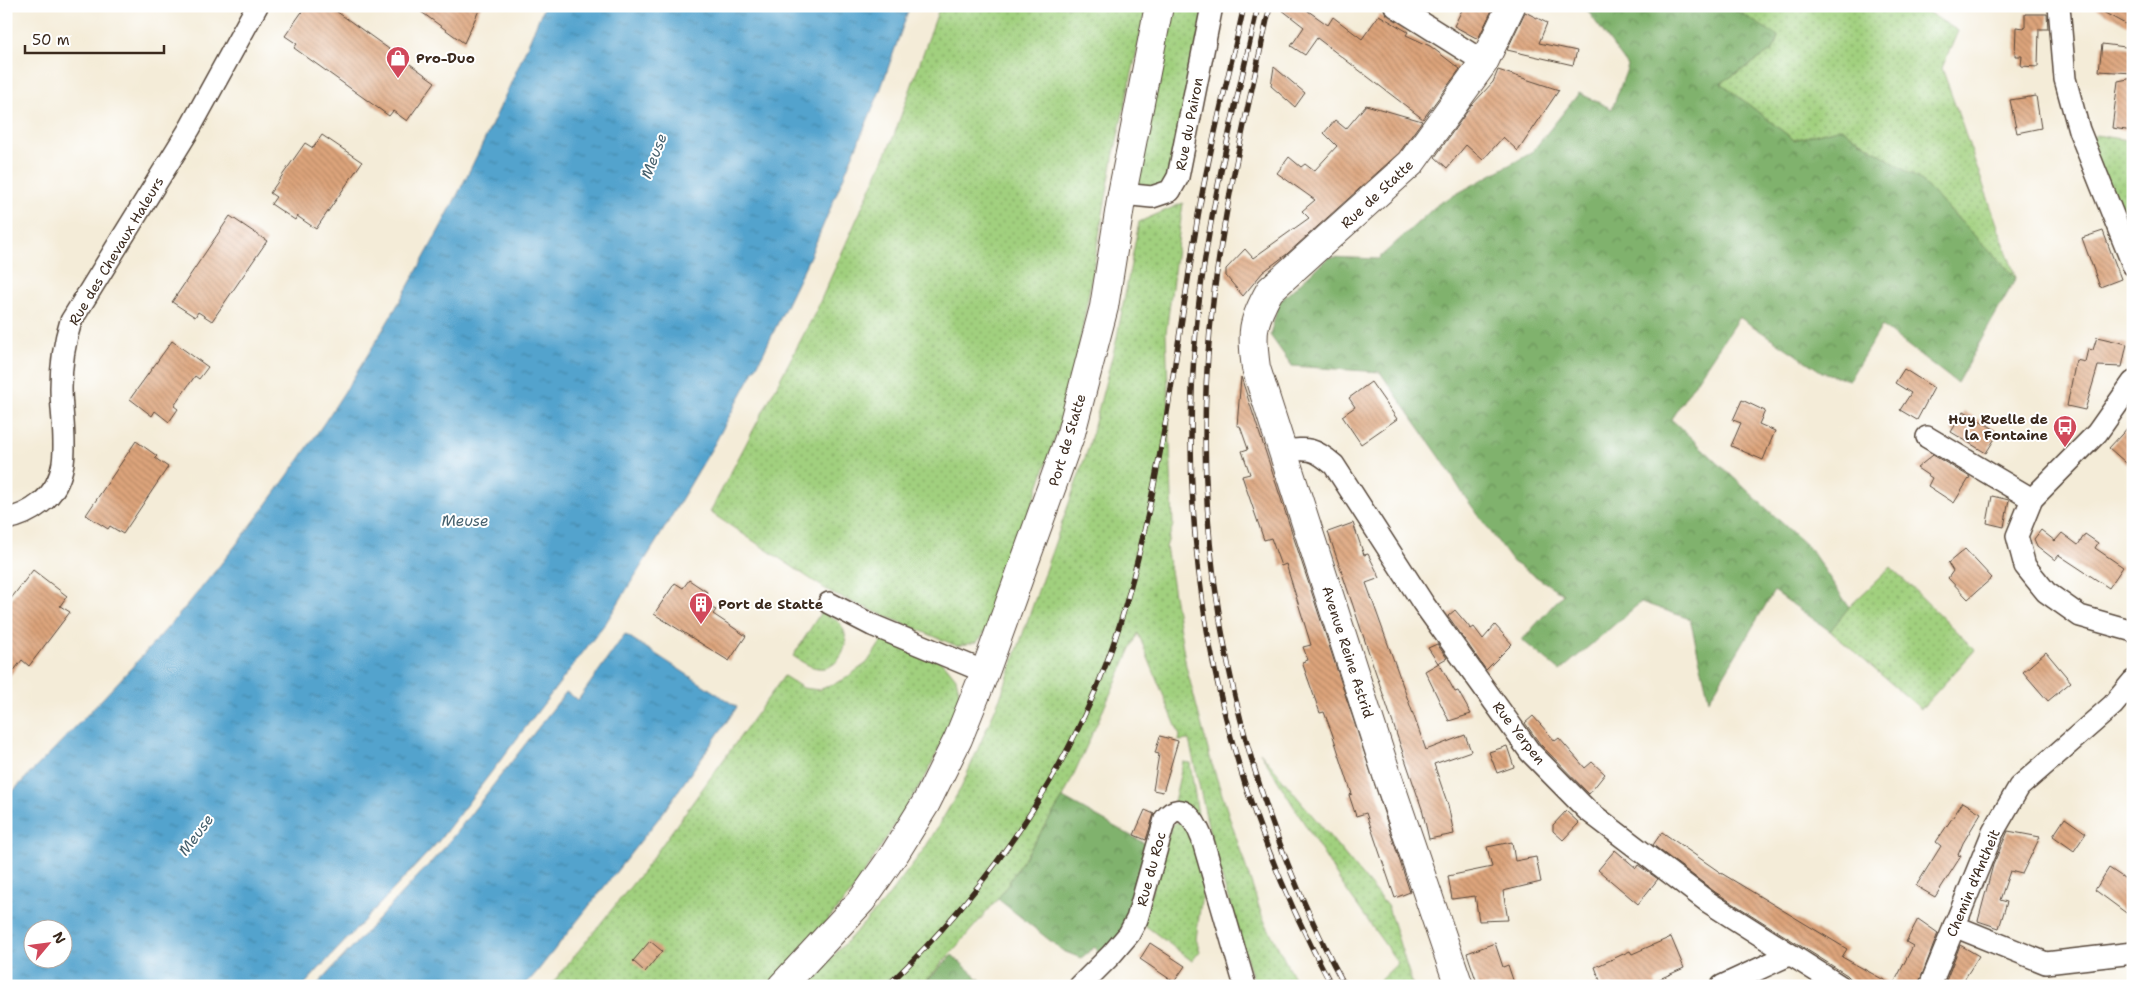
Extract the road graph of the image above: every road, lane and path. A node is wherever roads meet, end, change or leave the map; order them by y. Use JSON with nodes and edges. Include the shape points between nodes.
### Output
{"nodes":[{"id":1,"x":257,"y":6,"type":"edge"},
{"id":2,"x":1159,"y":6,"type":"edge"},
{"id":3,"x":1212,"y":6,"type":"edge"},
{"id":4,"x":1395,"y":6,"type":"edge"},
{"id":5,"x":1511,"y":6,"type":"edge"},
{"id":6,"x":2059,"y":6,"type":"edge"},
{"id":7,"x":1484,"y":62,"type":"junction"},
{"id":8,"x":1122,"y":194,"type":"junction"},
{"id":9,"x":2133,"y":265,"type":"edge"},
{"id":10,"x":1256,"y":315,"type":"joint"},
{"id":11,"x":2133,"y":382,"type":"edge"},
{"id":12,"x":1927,"y":437,"type":"dead end"},
{"id":13,"x":1284,"y":451,"type":"junction"},
{"id":14,"x":2032,"y":500,"type":"junction"},
{"id":15,"x":6,"y":518,"type":"edge"},
{"id":16,"x":829,"y":603,"type":"dead end"},
{"id":17,"x":2133,"y":631,"type":"edge"},
{"id":18,"x":985,"y":672,"type":"junction"},
{"id":19,"x":2133,"y":681,"type":"edge"},
{"id":20,"x":1954,"y":926,"type":"junction"},
{"id":21,"x":2133,"y":953,"type":"edge"},
{"id":22,"x":1789,"y":955,"type":"junction"},
{"id":23,"x":782,"y":986,"type":"edge"},
{"id":24,"x":1080,"y":986,"type":"edge"},
{"id":25,"x":1245,"y":986,"type":"edge"},
{"id":26,"x":1459,"y":986,"type":"edge"},
{"id":27,"x":1722,"y":986,"type":"edge"},
{"id":28,"x":1840,"y":986,"type":"edge"},
{"id":29,"x":1930,"y":986,"type":"edge"}],
"edges":[{"from":1,"to":15,"type":"street","name":"Rue des Chevaux Haleurs","via":[[190,128],[72,320],[62,354],[65,456],[60,479],[48,497],[30,511]]},
{"from":2,"to":8,"type":"main road","name":"Port de Statte"},
{"from":3,"to":8,"type":"street","name":"Rue du Pairon","via":[[1178,177],[1170,191],[1152,197]]},
{"from":4,"to":7,"type":"street"},
{"from":5,"to":7,"type":"main road","name":"Rue de Statte"},
{"from":6,"to":9,"type":"street","via":[[2065,79],[2079,130]]},
{"from":7,"to":10,"type":"main road","name":"Rue de Statte","via":[[1411,162],[1270,290]]},
{"from":8,"to":18,"type":"main road","name":"Port de Statte","via":[[1104,307],[1071,433]]},
{"from":10,"to":13,"type":"main road","name":"Avenue Reine Astrid","via":[[1252,343],[1256,368]]},
{"from":11,"to":14,"type":"street","via":[[2097,433]]},
{"from":12,"to":14,"type":"street"},
{"from":13,"to":22,"type":"street","name":"Rue Yerpen","via":[[1309,448],[1321,453],[1334,465],[1423,603],[1530,752],[1587,810],[1708,902]]},
{"from":13,"to":26,"type":"main road","name":"Avenue Reine Astrid","via":[[1388,778]]},
{"from":14,"to":17,"type":"street","via":[[2017,536],[2025,566],[2046,592],[2080,616]]},
{"from":16,"to":18,"type":"street","via":[[872,625]]},
{"from":18,"to":23,"type":"main road","name":"Port de Statte","via":[[958,739],[926,803],[895,853],[862,900]]},
{"from":19,"to":20,"type":"street","name":"Chemin d'Antheit","via":[[2113,705],[2019,787],[1993,832]]},
{"from":20,"to":21,"type":"street","via":[[2046,963]]},
{"from":20,"to":29,"type":"street","name":"Chemin d'Antheit"},
{"from":22,"to":27,"type":"street"},
{"from":22,"to":28,"type":"street","name":"Rue Yerpen"},
{"from":24,"to":25,"type":"street","name":"Rue du Roc","via":[[1129,934],[1144,901],[1165,819],[1176,811],[1195,820]]}]}
